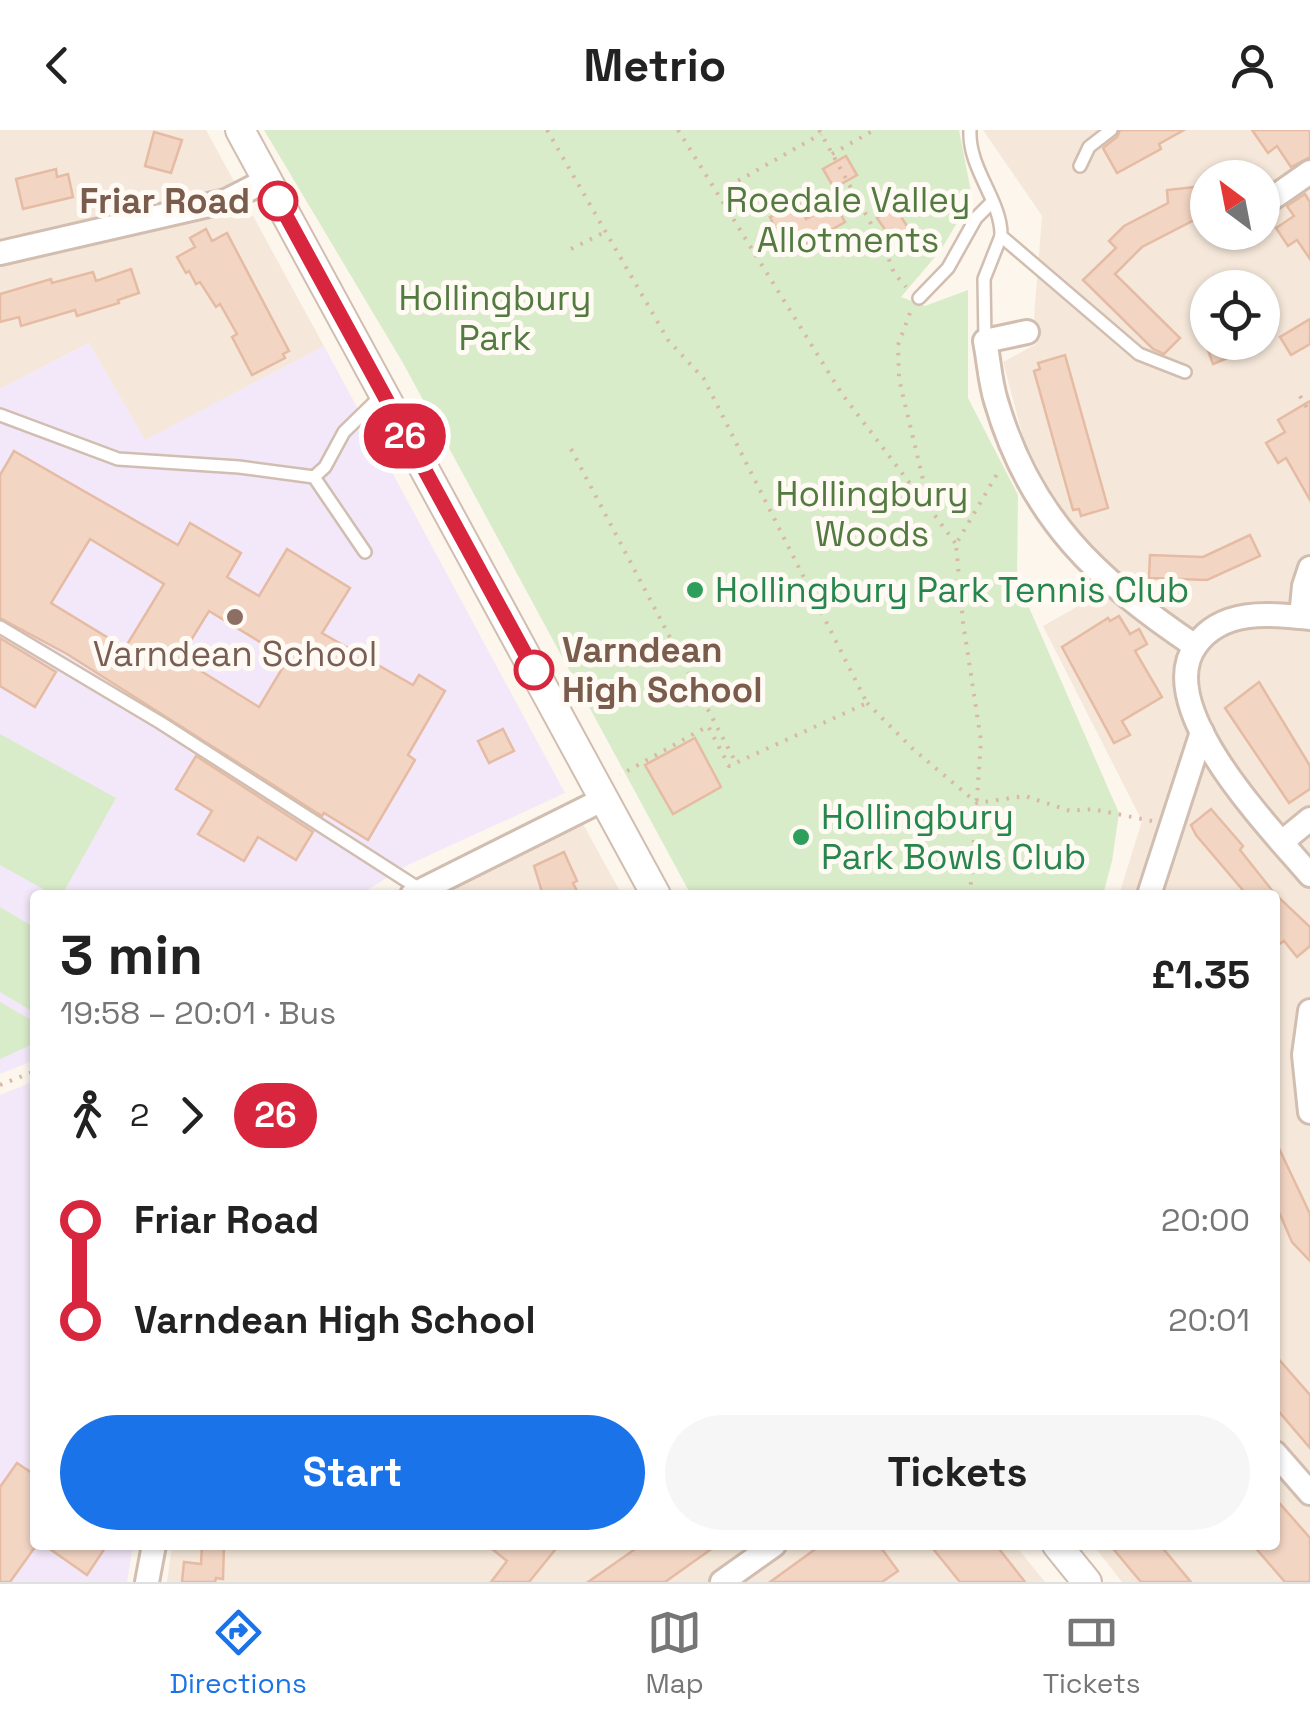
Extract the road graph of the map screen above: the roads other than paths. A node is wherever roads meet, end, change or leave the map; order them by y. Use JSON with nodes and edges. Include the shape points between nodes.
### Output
{"nodes":[{"id":1,"x":240,"y":130,"type":"edge"},
{"id":2,"x":970,"y":130,"type":"edge"},
{"id":3,"x":1112,"y":130,"type":"edge"},
{"id":4,"x":1080,"y":166,"type":"dead end"},
{"id":5,"x":1310,"y":172,"type":"edge"},
{"id":6,"x":267,"y":180,"type":"junction"},
{"id":7,"x":1280,"y":193,"type":"edge"},
{"id":8,"x":992,"y":204,"type":"junction"},
{"id":9,"x":1001,"y":236,"type":"junction"},
{"id":10,"x":0,"y":252,"type":"edge"},
{"id":11,"x":919,"y":298,"type":"road end"},
{"id":12,"x":1027,"y":332,"type":"dead end"},
{"id":13,"x":985,"y":341,"type":"junction"},
{"id":14,"x":1184,"y":372,"type":"dead end"},
{"id":15,"x":383,"y":394,"type":"junction"},
{"id":16,"x":0,"y":415,"type":"edge"},
{"id":17,"x":314,"y":477,"type":"junction"},
{"id":18,"x":365,"y":552,"type":"dead end"},
{"id":19,"x":1310,"y":568,"type":"edge"},
{"id":20,"x":1306,"y":618,"type":"edge"},
{"id":21,"x":0,"y":626,"type":"edge"},
{"id":22,"x":1195,"y":646,"type":"junction"},
{"id":23,"x":1202,"y":732,"type":"junction"},
{"id":24,"x":601,"y":793,"type":"junction"},
{"id":25,"x":1310,"y":819,"type":"edge"},
{"id":26,"x":1282,"y":842,"type":"junction"},
{"id":27,"x":1310,"y":874,"type":"edge"},
{"id":28,"x":412,"y":890,"type":"edge"},
{"id":29,"x":422,"y":890,"type":"edge"},
{"id":30,"x":653,"y":890,"type":"edge"},
{"id":31,"x":1151,"y":890,"type":"edge"},
{"id":32,"x":1310,"y":1012,"type":"edge"},
{"id":33,"x":1310,"y":1112,"type":"edge"},
{"id":34,"x":1280,"y":1459,"type":"edge"},
{"id":35,"x":1310,"y":1493,"type":"edge"},
{"id":36,"x":153,"y":1550,"type":"edge"},
{"id":37,"x":767,"y":1550,"type":"edge"},
{"id":38,"x":1061,"y":1550,"type":"edge"},
{"id":39,"x":147,"y":1582,"type":"edge"},
{"id":40,"x":722,"y":1582,"type":"edge"},
{"id":41,"x":1087,"y":1582,"type":"edge"}],
"edges":[{"from":1,"to":6,"type":"street"},
{"from":2,"to":8,"type":"lane"},
{"from":3,"to":4,"type":"lane","via":[[1089,147]]},
{"from":5,"to":7,"type":"street"},
{"from":6,"to":10,"type":"street","via":[[226,201]]},
{"from":6,"to":15,"type":"street"},
{"from":8,"to":9,"type":"lane"},
{"from":8,"to":11,"type":"lane"},
{"from":9,"to":13,"type":"lane","via":[[984,279]]},
{"from":9,"to":14,"type":"lane","via":[[1139,354]]},
{"from":12,"to":13,"type":"street"},
{"from":13,"to":22,"type":"street","via":[[995,398],[1041,502],[1094,570]]},
{"from":15,"to":17,"type":"lane","via":[[344,432]]},
{"from":15,"to":24,"type":"street"},
{"from":16,"to":17,"type":"lane","via":[[118,459]]},
{"from":17,"to":18,"type":"lane"},
{"from":19,"to":20,"type":"street"},
{"from":20,"to":22,"type":"street","via":[[1238,617]]},
{"from":21,"to":28,"type":"lane","via":[[161,723]]},
{"from":22,"to":23,"type":"street","via":[[1186,663],[1186,693]]},
{"from":23,"to":26,"type":"street"},
{"from":23,"to":31,"type":"street"},
{"from":24,"to":29,"type":"street"},
{"from":24,"to":30,"type":"street"},
{"from":25,"to":26,"type":"street"},
{"from":26,"to":27,"type":"street"},
{"from":32,"to":33,"type":"street","via":[[1304,1056]]},
{"from":34,"to":35,"type":"street"},
{"from":36,"to":39,"type":"street"},
{"from":37,"to":40,"type":"street"},
{"from":38,"to":41,"type":"street"}]}
